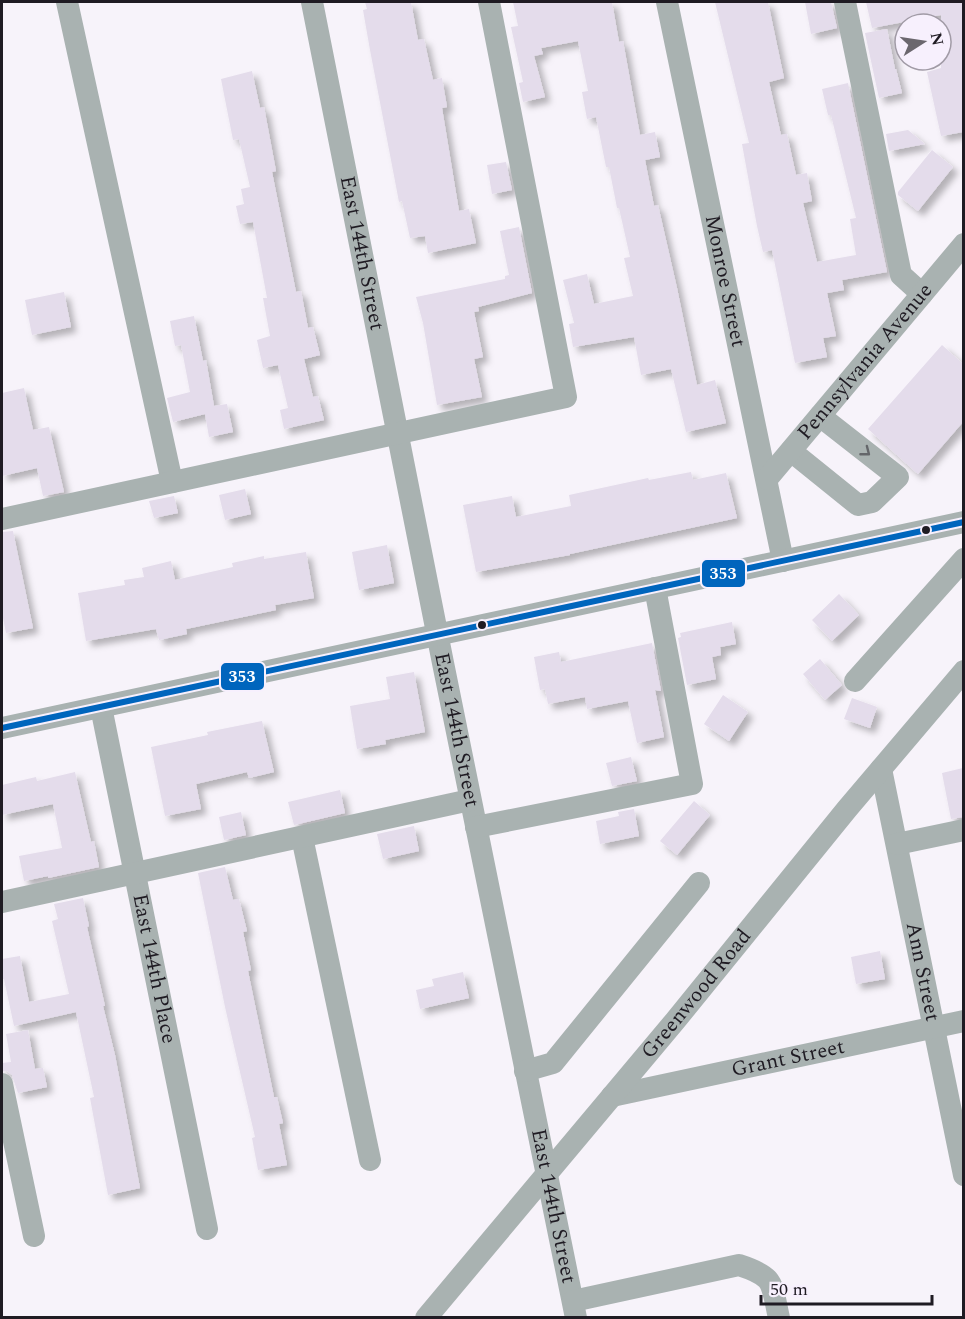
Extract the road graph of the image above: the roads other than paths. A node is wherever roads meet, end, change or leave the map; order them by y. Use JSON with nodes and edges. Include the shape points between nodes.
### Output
{"nodes":[{"id":1,"x":67,"y":2,"type":"edge"},
{"id":2,"x":312,"y":2,"type":"edge"},
{"id":3,"x":489,"y":2,"type":"edge"},
{"id":4,"x":667,"y":2,"type":"edge"},
{"id":5,"x":844,"y":2,"type":"edge"},
{"id":6,"x":963,"y":244,"type":"edge"},
{"id":7,"x":922,"y":294,"type":"junction"},
{"id":8,"x":820,"y":416,"type":"junction"},
{"id":9,"x":397,"y":433,"type":"junction"},
{"id":10,"x":791,"y":451,"type":"junction"},
{"id":11,"x":767,"y":479,"type":"junction"},
{"id":12,"x":172,"y":482,"type":"junction"},
{"id":13,"x":2,"y":519,"type":"edge"},
{"id":14,"x":963,"y":522,"type":"edge"},
{"id":15,"x":963,"y":559,"type":"edge"},
{"id":16,"x":783,"y":561,"type":"junction"},
{"id":17,"x":655,"y":588,"type":"junction"},
{"id":18,"x":437,"y":635,"type":"junction"},
{"id":19,"x":963,"y":671,"type":"edge"},
{"id":20,"x":855,"y":681,"type":"dead end"},
{"id":21,"x":101,"y":707,"type":"junction"},
{"id":22,"x":2,"y":728,"type":"edge"},
{"id":23,"x":881,"y":769,"type":"junction"},
{"id":24,"x":470,"y":800,"type":"junction"},
{"id":25,"x":476,"y":827,"type":"junction"},
{"id":26,"x":963,"y":830,"type":"edge"},
{"id":27,"x":302,"y":837,"type":"junction"},
{"id":28,"x":897,"y":844,"type":"junction"},
{"id":29,"x":135,"y":873,"type":"junction"},
{"id":30,"x":699,"y":883,"type":"dead end"},
{"id":31,"x":2,"y":902,"type":"edge"},
{"id":32,"x":963,"y":1021,"type":"edge"},
{"id":33,"x":934,"y":1028,"type":"junction"},
{"id":34,"x":525,"y":1071,"type":"junction"},
{"id":35,"x":2,"y":1084,"type":"edge"},
{"id":36,"x":612,"y":1096,"type":"junction"},
{"id":37,"x":370,"y":1160,"type":"dead end"},
{"id":38,"x":546,"y":1174,"type":"junction"},
{"id":39,"x":963,"y":1175,"type":"edge"},
{"id":40,"x":207,"y":1229,"type":"dead end"},
{"id":41,"x":34,"y":1236,"type":"dead end"},
{"id":42,"x":575,"y":1309,"type":"edge"},
{"id":43,"x":426,"y":1317,"type":"edge"},
{"id":44,"x":779,"y":1317,"type":"edge"}],
"edges":[{"from":1,"to":12,"type":"street"},
{"from":2,"to":9,"type":"street","name":"East 144th Street"},
{"from":3,"to":9,"type":"street","via":[[566,397]]},
{"from":4,"to":11,"type":"street","name":"Monroe Street"},
{"from":5,"to":7,"type":"street","via":[[901,275]]},
{"from":6,"to":7,"type":"street","name":"Pennsylvania Avenue"},
{"from":7,"to":8,"type":"street","name":"Pennsylvania Avenue"},
{"from":8,"to":10,"type":"street","name":"Pennsylvania Avenue"},
{"from":8,"to":10,"type":"street","one_way":true,"via":[[898,477],[872,502],[858,505]]},
{"from":9,"to":12,"type":"street"},
{"from":9,"to":18,"type":"street","name":"East 144th Street"},
{"from":10,"to":11,"type":"street","name":"Pennsylvania Avenue"},
{"from":11,"to":16,"type":"street","name":"Monroe Street"},
{"from":12,"to":13,"type":"street"},
{"from":14,"to":16,"type":"street"},
{"from":15,"to":20,"type":"street"},
{"from":16,"to":17,"type":"street"},
{"from":17,"to":18,"type":"street"},
{"from":17,"to":25,"type":"street","via":[[693,783]]},
{"from":18,"to":21,"type":"street"},
{"from":18,"to":24,"type":"street","name":"East 144th Street"},
{"from":19,"to":23,"type":"street","name":"Greenwood Road"},
{"from":21,"to":22,"type":"street"},
{"from":21,"to":29,"type":"street","name":"East 144th Place"},
{"from":23,"to":28,"type":"street","name":"Ann Street"},
{"from":23,"to":36,"type":"street","name":"Greenwood Road"},
{"from":24,"to":25,"type":"street","name":"East 144th Street"},
{"from":24,"to":27,"type":"street"},
{"from":25,"to":34,"type":"street","name":"East 144th Street"},
{"from":26,"to":28,"type":"street"},
{"from":27,"to":29,"type":"street"},
{"from":27,"to":37,"type":"street"},
{"from":28,"to":33,"type":"street","name":"Ann Street"},
{"from":29,"to":31,"type":"street"},
{"from":29,"to":40,"type":"street","name":"East 144th Place"},
{"from":30,"to":34,"type":"street","via":[[553,1063]]},
{"from":32,"to":33,"type":"street","name":"Grant Street"},
{"from":33,"to":36,"type":"street","name":"Grant Street"},
{"from":33,"to":39,"type":"street","name":"Ann Street"},
{"from":34,"to":38,"type":"street","name":"East 144th Street"},
{"from":35,"to":41,"type":"street"},
{"from":36,"to":38,"type":"street","name":"Greenwood Road"},
{"from":38,"to":42,"type":"street","name":"East 144th Street"},
{"from":38,"to":43,"type":"street","name":"Greenwood Road"},
{"from":42,"to":44,"type":"street","via":[[739,1265],[761,1272],[772,1284]]}]}
